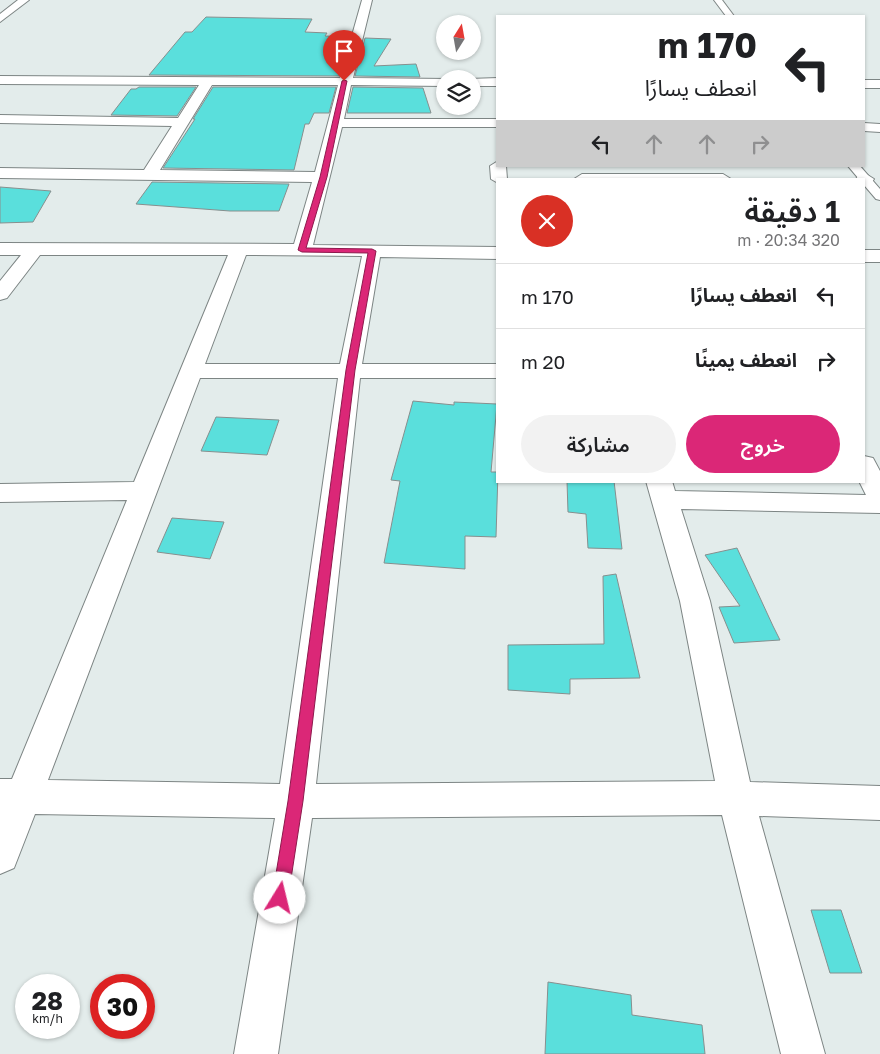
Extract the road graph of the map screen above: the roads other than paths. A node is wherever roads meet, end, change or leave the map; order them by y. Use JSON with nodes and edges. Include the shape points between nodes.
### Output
{"nodes":[{"id":1,"x":24,"y":0,"type":"edge"},
{"id":2,"x":367,"y":0,"type":"edge"},
{"id":3,"x":718,"y":0,"type":"edge"},
{"id":4,"x":729,"y":15,"type":"edge"},
{"id":5,"x":0,"y":19,"type":"edge"},
{"id":6,"x":0,"y":80,"type":"edge"},
{"id":7,"x":208,"y":81,"type":"junction"},
{"id":8,"x":344,"y":81,"type":"junction"},
{"id":9,"x":436,"y":82,"type":"edge"},
{"id":10,"x":481,"y":82,"type":"edge"},
{"id":11,"x":496,"y":82,"type":"edge"},
{"id":12,"x":865,"y":84,"type":"edge"},
{"id":13,"x":880,"y":84,"type":"edge"},
{"id":14,"x":0,"y":119,"type":"edge"},
{"id":15,"x":18,"y":119,"type":"junction"},
{"id":16,"x":182,"y":122,"type":"junction"},
{"id":17,"x":336,"y":123,"type":"junction"},
{"id":18,"x":496,"y":123,"type":"edge"},
{"id":19,"x":865,"y":128,"type":"edge"},
{"id":20,"x":880,"y":128,"type":"edge"},
{"id":21,"x":0,"y":136,"type":"edge"},
{"id":22,"x":855,"y":167,"type":"edge"},
{"id":23,"x":0,"y":173,"type":"edge"},
{"id":24,"x":149,"y":175,"type":"junction"},
{"id":25,"x":323,"y":177,"type":"junction"},
{"id":26,"x":864,"y":178,"type":"edge"},
{"id":27,"x":865,"y":179,"type":"edge"},
{"id":28,"x":880,"y":196,"type":"edge"},
{"id":29,"x":0,"y":249,"type":"edge"},
{"id":30,"x":239,"y":249,"type":"junction"},
{"id":31,"x":34,"y":250,"type":"junction"},
{"id":32,"x":302,"y":250,"type":"junction"},
{"id":33,"x":372,"y":251,"type":"junction"},
{"id":34,"x":496,"y":253,"type":"edge"},
{"id":35,"x":865,"y":256,"type":"edge"},
{"id":36,"x":880,"y":256,"type":"edge"},
{"id":37,"x":0,"y":294,"type":"edge"},
{"id":38,"x":191,"y":370,"type":"junction"},
{"id":39,"x":350,"y":370,"type":"junction"},
{"id":40,"x":496,"y":371,"type":"edge"},
{"id":41,"x":865,"y":466,"type":"edge"},
{"id":42,"x":144,"y":491,"type":"junction"},
{"id":43,"x":662,"y":491,"type":"edge"},
{"id":44,"x":0,"y":493,"type":"edge"},
{"id":45,"x":880,"y":497,"type":"edge"},
{"id":46,"x":880,"y":504,"type":"edge"},
{"id":47,"x":12,"y":796,"type":"edge"},
{"id":48,"x":736,"y":798,"type":"junction"},
{"id":49,"x":296,"y":801,"type":"junction"},
{"id":50,"x":880,"y":802,"type":"edge"},
{"id":51,"x":0,"y":855,"type":"edge"},
{"id":52,"x":256,"y":1054,"type":"edge"},
{"id":53,"x":803,"y":1054,"type":"edge"}],
"edges":[{"from":1,"to":5,"type":"street"},
{"from":2,"to":8,"type":"street"},
{"from":3,"to":4,"type":"lane"},
{"from":6,"to":7,"type":"street"},
{"from":7,"to":8,"type":"street"},
{"from":7,"to":16,"type":"street"},
{"from":8,"to":9,"type":"street"},
{"from":8,"to":17,"type":"street"},
{"from":10,"to":11,"type":"street"},
{"from":12,"to":13,"type":"street"},
{"from":14,"to":15,"type":"street"},
{"from":15,"to":16,"type":"street"},
{"from":15,"to":21,"type":"street"},
{"from":16,"to":24,"type":"street"},
{"from":17,"to":18,"type":"street"},
{"from":17,"to":25,"type":"street"},
{"from":19,"to":20,"type":"street"},
{"from":22,"to":26,"type":"lane"},
{"from":23,"to":24,"type":"street"},
{"from":24,"to":25,"type":"street"},
{"from":25,"to":32,"type":"street"},
{"from":27,"to":28,"type":"lane"},
{"from":29,"to":31,"type":"street"},
{"from":30,"to":31,"type":"street"},
{"from":30,"to":32,"type":"street"},
{"from":30,"to":38,"type":"street"},
{"from":31,"to":37,"type":"street"},
{"from":32,"to":33,"type":"street"},
{"from":33,"to":34,"type":"street"},
{"from":33,"to":39,"type":"street"},
{"from":35,"to":36,"type":"street"},
{"from":38,"to":39,"type":"street"},
{"from":38,"to":42,"type":"street"},
{"from":39,"to":40,"type":"street"},
{"from":39,"to":49,"type":"street"},
{"from":41,"to":45,"type":"street"},
{"from":42,"to":44,"type":"street"},
{"from":42,"to":47,"type":"street"},
{"from":43,"to":46,"type":"street"},
{"from":43,"to":48,"type":"street","via":[[695,601]]},
{"from":47,"to":49,"type":"street"},
{"from":47,"to":51,"type":"street"},
{"from":48,"to":49,"type":"street"},
{"from":48,"to":50,"type":"street"},
{"from":48,"to":53,"type":"street"},
{"from":49,"to":52,"type":"street"}]}
